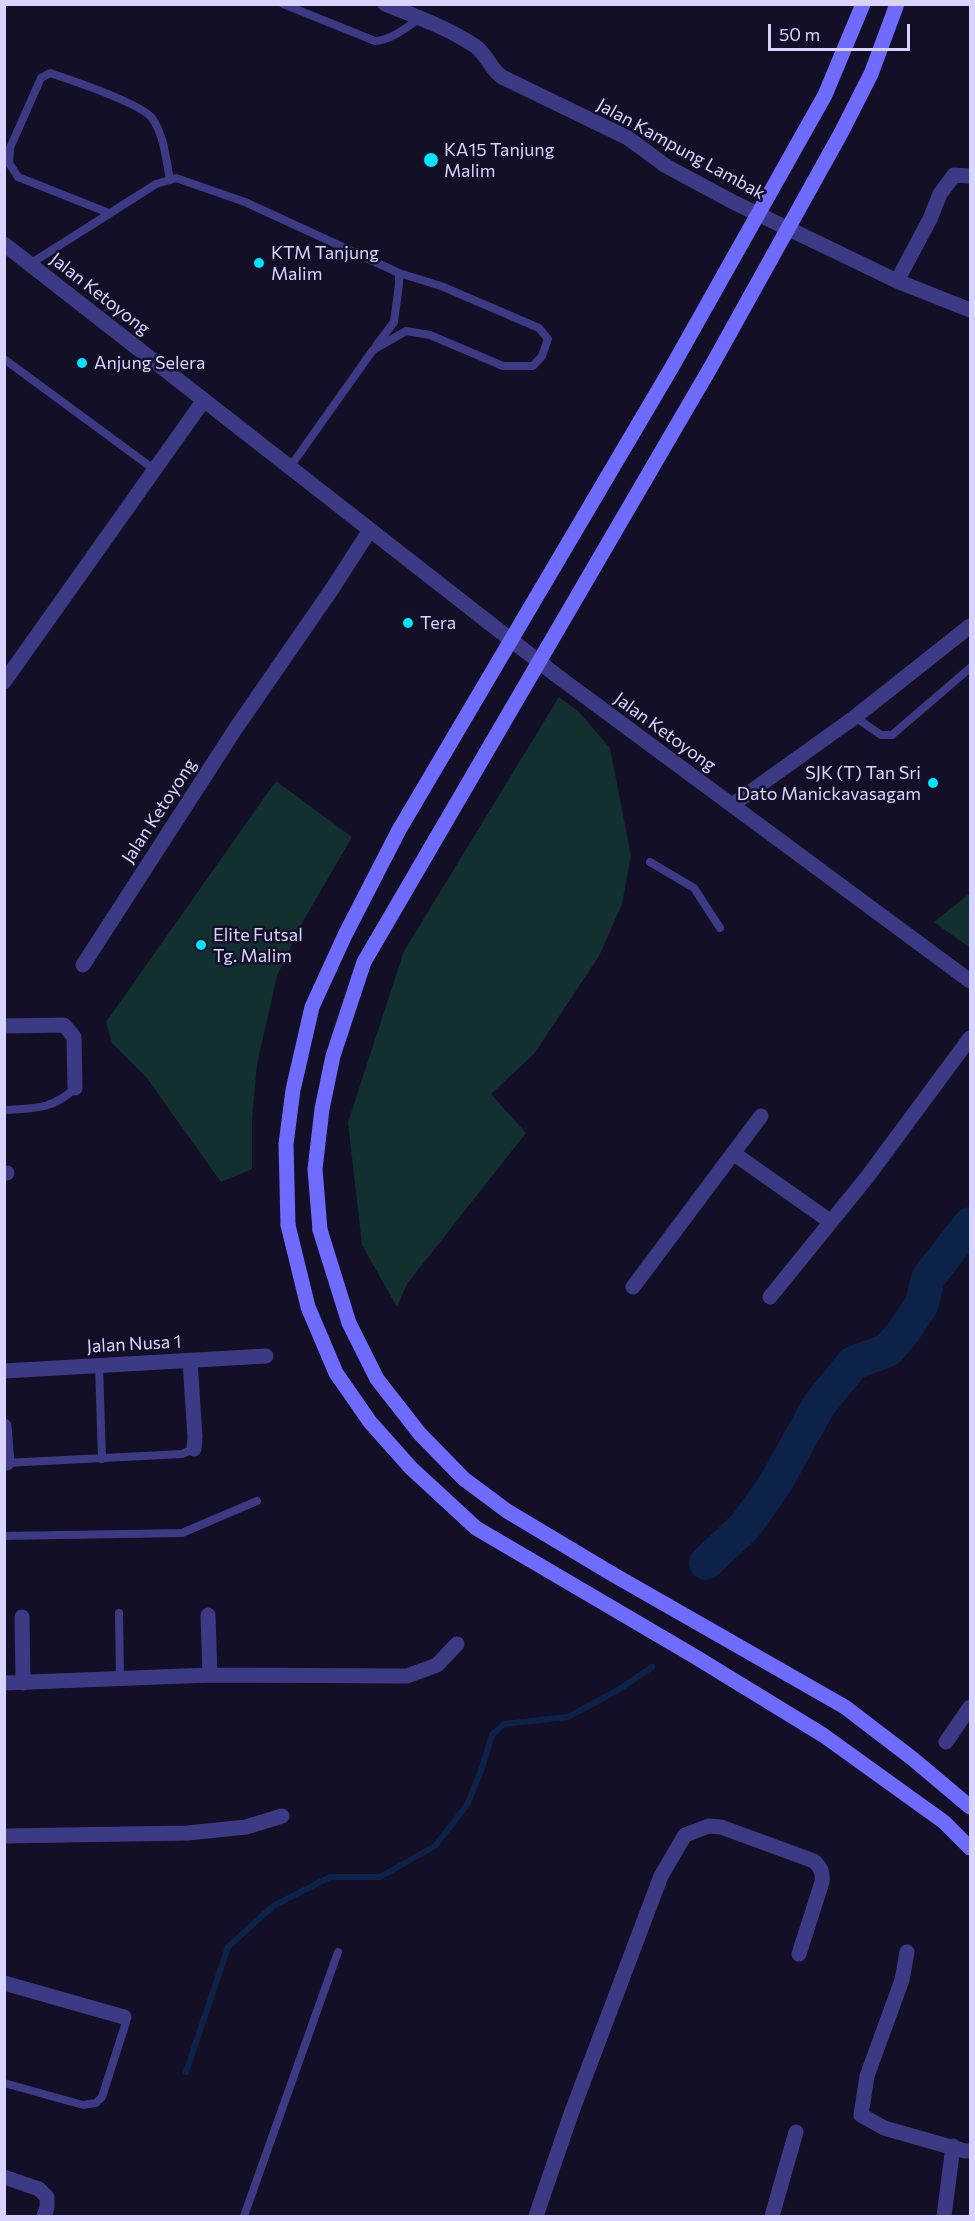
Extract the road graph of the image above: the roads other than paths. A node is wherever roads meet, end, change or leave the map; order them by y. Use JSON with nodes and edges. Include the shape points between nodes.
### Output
{"nodes":[{"id":1,"x":283,"y":4,"type":"edge"},
{"id":2,"x":386,"y":4,"type":"edge"},
{"id":3,"x":863,"y":4,"type":"edge"},
{"id":4,"x":897,"y":4,"type":"edge"},
{"id":5,"x":421,"y":18,"type":"junction"},
{"id":6,"x":970,"y":176,"type":"edge"},
{"id":7,"x":170,"y":180,"type":"junction"},
{"id":8,"x":109,"y":213,"type":"junction"},
{"id":9,"x":4,"y":244,"type":"edge"},
{"id":10,"x":30,"y":264,"type":"junction"},
{"id":11,"x":399,"y":273,"type":"junction"},
{"id":12,"x":897,"y":281,"type":"junction"},
{"id":13,"x":970,"y":310,"type":"edge"},
{"id":14,"x":373,"y":350,"type":"junction"},
{"id":15,"x":4,"y":359,"type":"edge"},
{"id":16,"x":204,"y":400,"type":"junction"},
{"id":17,"x":290,"y":467,"type":"junction"},
{"id":18,"x":155,"y":470,"type":"junction"},
{"id":19,"x":370,"y":530,"type":"junction"},
{"id":20,"x":970,"y":626,"type":"edge"},
{"id":21,"x":970,"y":668,"type":"edge"},
{"id":22,"x":4,"y":682,"type":"edge"},
{"id":23,"x":855,"y":717,"type":"junction"},
{"id":24,"x":732,"y":805,"type":"junction"},
{"id":25,"x":650,"y":862,"type":"dead end"},
{"id":26,"x":720,"y":928,"type":"dead end"},
{"id":27,"x":83,"y":965,"type":"dead end"},
{"id":28,"x":970,"y":981,"type":"edge"},
{"id":29,"x":4,"y":1026,"type":"edge"},
{"id":30,"x":970,"y":1038,"type":"edge"},
{"id":31,"x":75,"y":1088,"type":"joint"},
{"id":32,"x":4,"y":1110,"type":"edge"},
{"id":33,"x":761,"y":1116,"type":"dead end"},
{"id":34,"x":733,"y":1154,"type":"junction"},
{"id":35,"x":831,"y":1222,"type":"junction"},
{"id":36,"x":633,"y":1287,"type":"dead end"},
{"id":37,"x":770,"y":1297,"type":"dead end"},
{"id":38,"x":266,"y":1356,"type":"dead end"},
{"id":39,"x":190,"y":1360,"type":"junction"},
{"id":40,"x":99,"y":1365,"type":"junction"},
{"id":41,"x":4,"y":1371,"type":"edge"},
{"id":42,"x":4,"y":1426,"type":"edge"},
{"id":43,"x":194,"y":1449,"type":"joint"},
{"id":44,"x":102,"y":1459,"type":"junction"},
{"id":45,"x":5,"y":1463,"type":"edge"},
{"id":46,"x":257,"y":1501,"type":"dead end"},
{"id":47,"x":4,"y":1536,"type":"edge"},
{"id":48,"x":119,"y":1613,"type":"dead end"},
{"id":49,"x":208,"y":1615,"type":"dead end"},
{"id":50,"x":21,"y":1617,"type":"dead end"},
{"id":51,"x":457,"y":1644,"type":"dead end"},
{"id":52,"x":210,"y":1676,"type":"junction"},
{"id":53,"x":120,"y":1680,"type":"junction"},
{"id":54,"x":4,"y":1683,"type":"edge"},
{"id":55,"x":23,"y":1683,"type":"junction"},
{"id":56,"x":970,"y":1707,"type":"edge"},
{"id":57,"x":946,"y":1742,"type":"dead end"},
{"id":58,"x":970,"y":1807,"type":"edge"},
{"id":59,"x":282,"y":1816,"type":"dead end"},
{"id":60,"x":4,"y":1836,"type":"edge"},
{"id":61,"x":970,"y":1848,"type":"edge"},
{"id":62,"x":338,"y":1952,"type":"dead end"},
{"id":63,"x":907,"y":1952,"type":"dead end"},
{"id":64,"x":799,"y":1954,"type":"dead end"},
{"id":65,"x":4,"y":1983,"type":"edge"},
{"id":66,"x":124,"y":2017,"type":"joint"},
{"id":67,"x":4,"y":2083,"type":"edge"},
{"id":68,"x":796,"y":2132,"type":"dead end"},
{"id":69,"x":953,"y":2146,"type":"junction"},
{"id":70,"x":970,"y":2151,"type":"edge"},
{"id":71,"x":4,"y":2177,"type":"edge"},
{"id":72,"x":44,"y":2217,"type":"edge"},
{"id":73,"x":244,"y":2217,"type":"edge"},
{"id":74,"x":536,"y":2217,"type":"edge"},
{"id":75,"x":772,"y":2217,"type":"edge"},
{"id":76,"x":944,"y":2217,"type":"edge"}],
"edges":[{"from":1,"to":5,"type":"lane","via":[[375,41],[383,41]]},
{"from":2,"to":5,"type":"street","name":"Jalan Kampung Lambak"},
{"from":3,"to":61,"type":"main road","bridge":true,"via":[[825,95],[672,367],[399,830],[345,935],[312,1007],[293,1090],[286,1144],[288,1225],[308,1307],[336,1373],[370,1422],[467,1521],[823,1735],[944,1822]]},
{"from":4,"to":58,"type":"main road","bridge":true,"via":[[871,74],[846,123],[712,365],[364,962],[333,1056],[321,1109],[315,1169],[320,1230],[349,1323],[377,1379],[420,1434],[464,1479],[507,1511],[844,1707]]},
{"from":5,"to":12,"type":"street","name":"Jalan Kampung Lambak","via":[[477,47],[502,78],[628,138],[666,166],[735,203]]},
{"from":6,"to":12,"type":"street","via":[[954,175],[945,186]]},
{"from":7,"to":8,"type":"lane","via":[[156,184]]},
{"from":7,"to":8,"type":"lane","via":[[163,142],[151,116],[127,102],[50,73],[41,78],[10,148],[9,163],[18,177]]},
{"from":7,"to":11,"type":"lane","via":[[176,178],[245,202]]},
{"from":8,"to":10,"type":"lane"},
{"from":9,"to":10,"type":"street","name":"Jalan Ketoyong"},
{"from":10,"to":16,"type":"street","name":"Jalan Ketoyong"},
{"from":11,"to":14,"type":"lane","via":[[394,322]]},
{"from":11,"to":14,"type":"lane","via":[[441,286],[539,328],[548,339],[542,356],[533,366],[503,366],[430,335],[406,331]]},
{"from":12,"to":13,"type":"street","name":"Jalan Kampung Lambak"},
{"from":14,"to":17,"type":"lane"},
{"from":15,"to":18,"type":"lane"},
{"from":16,"to":17,"type":"street","name":"Jalan Ketoyong"},
{"from":16,"to":18,"type":"street"},
{"from":17,"to":19,"type":"street","name":"Jalan Ketoyong"},
{"from":18,"to":22,"type":"street"},
{"from":19,"to":24,"type":"street","name":"Jalan Ketoyong"},
{"from":19,"to":27,"type":"street","name":"Jalan Ketoyong"},
{"from":20,"to":23,"type":"street"},
{"from":21,"to":23,"type":"lane","via":[[892,735],[881,735]]},
{"from":23,"to":24,"type":"street"},
{"from":24,"to":28,"type":"street","name":"Jalan Ketoyong"},
{"from":25,"to":26,"type":"lane","via":[[693,888]]},
{"from":29,"to":31,"type":"street","via":[[64,1025],[74,1037]]},
{"from":30,"to":35,"type":"street"},
{"from":31,"to":32,"type":"lane","via":[[46,1108]]},
{"from":33,"to":34,"type":"street"},
{"from":34,"to":35,"type":"street"},
{"from":34,"to":36,"type":"street"},
{"from":35,"to":37,"type":"street"},
{"from":38,"to":39,"type":"street","name":"Jalan Nusa 1"},
{"from":39,"to":40,"type":"street","name":"Jalan Nusa 1"},
{"from":39,"to":43,"type":"street"},
{"from":40,"to":41,"type":"street","name":"Jalan Nusa 1"},
{"from":40,"to":44,"type":"lane"},
{"from":42,"to":45,"type":"street"},
{"from":43,"to":44,"type":"lane","via":[[182,1454]]},
{"from":44,"to":45,"type":"lane"},
{"from":46,"to":47,"type":"lane","via":[[182,1533]]},
{"from":48,"to":53,"type":"lane"},
{"from":49,"to":52,"type":"street"},
{"from":50,"to":55,"type":"street"},
{"from":51,"to":52,"type":"street","via":[[437,1665],[407,1676]]},
{"from":52,"to":53,"type":"street"},
{"from":53,"to":55,"type":"street"},
{"from":54,"to":55,"type":"street"},
{"from":56,"to":57,"type":"street"},
{"from":59,"to":60,"type":"street","via":[[246,1827],[188,1833]]},
{"from":62,"to":73,"type":"lane"},
{"from":63,"to":69,"type":"street","via":[[902,1980],[867,2076],[861,2115],[884,2128]]},
{"from":64,"to":74,"type":"street","via":[[822,1882],[819,1866],[721,1827],[709,1826],[685,1835],[661,1876]]},
{"from":65,"to":66,"type":"street"},
{"from":66,"to":67,"type":"lane","via":[[126,2022],[102,2097],[96,2103],[82,2105]]},
{"from":68,"to":75,"type":"street"},
{"from":69,"to":70,"type":"street"},
{"from":69,"to":76,"type":"street"},
{"from":71,"to":72,"type":"street","via":[[39,2188],[47,2197]]}]}
